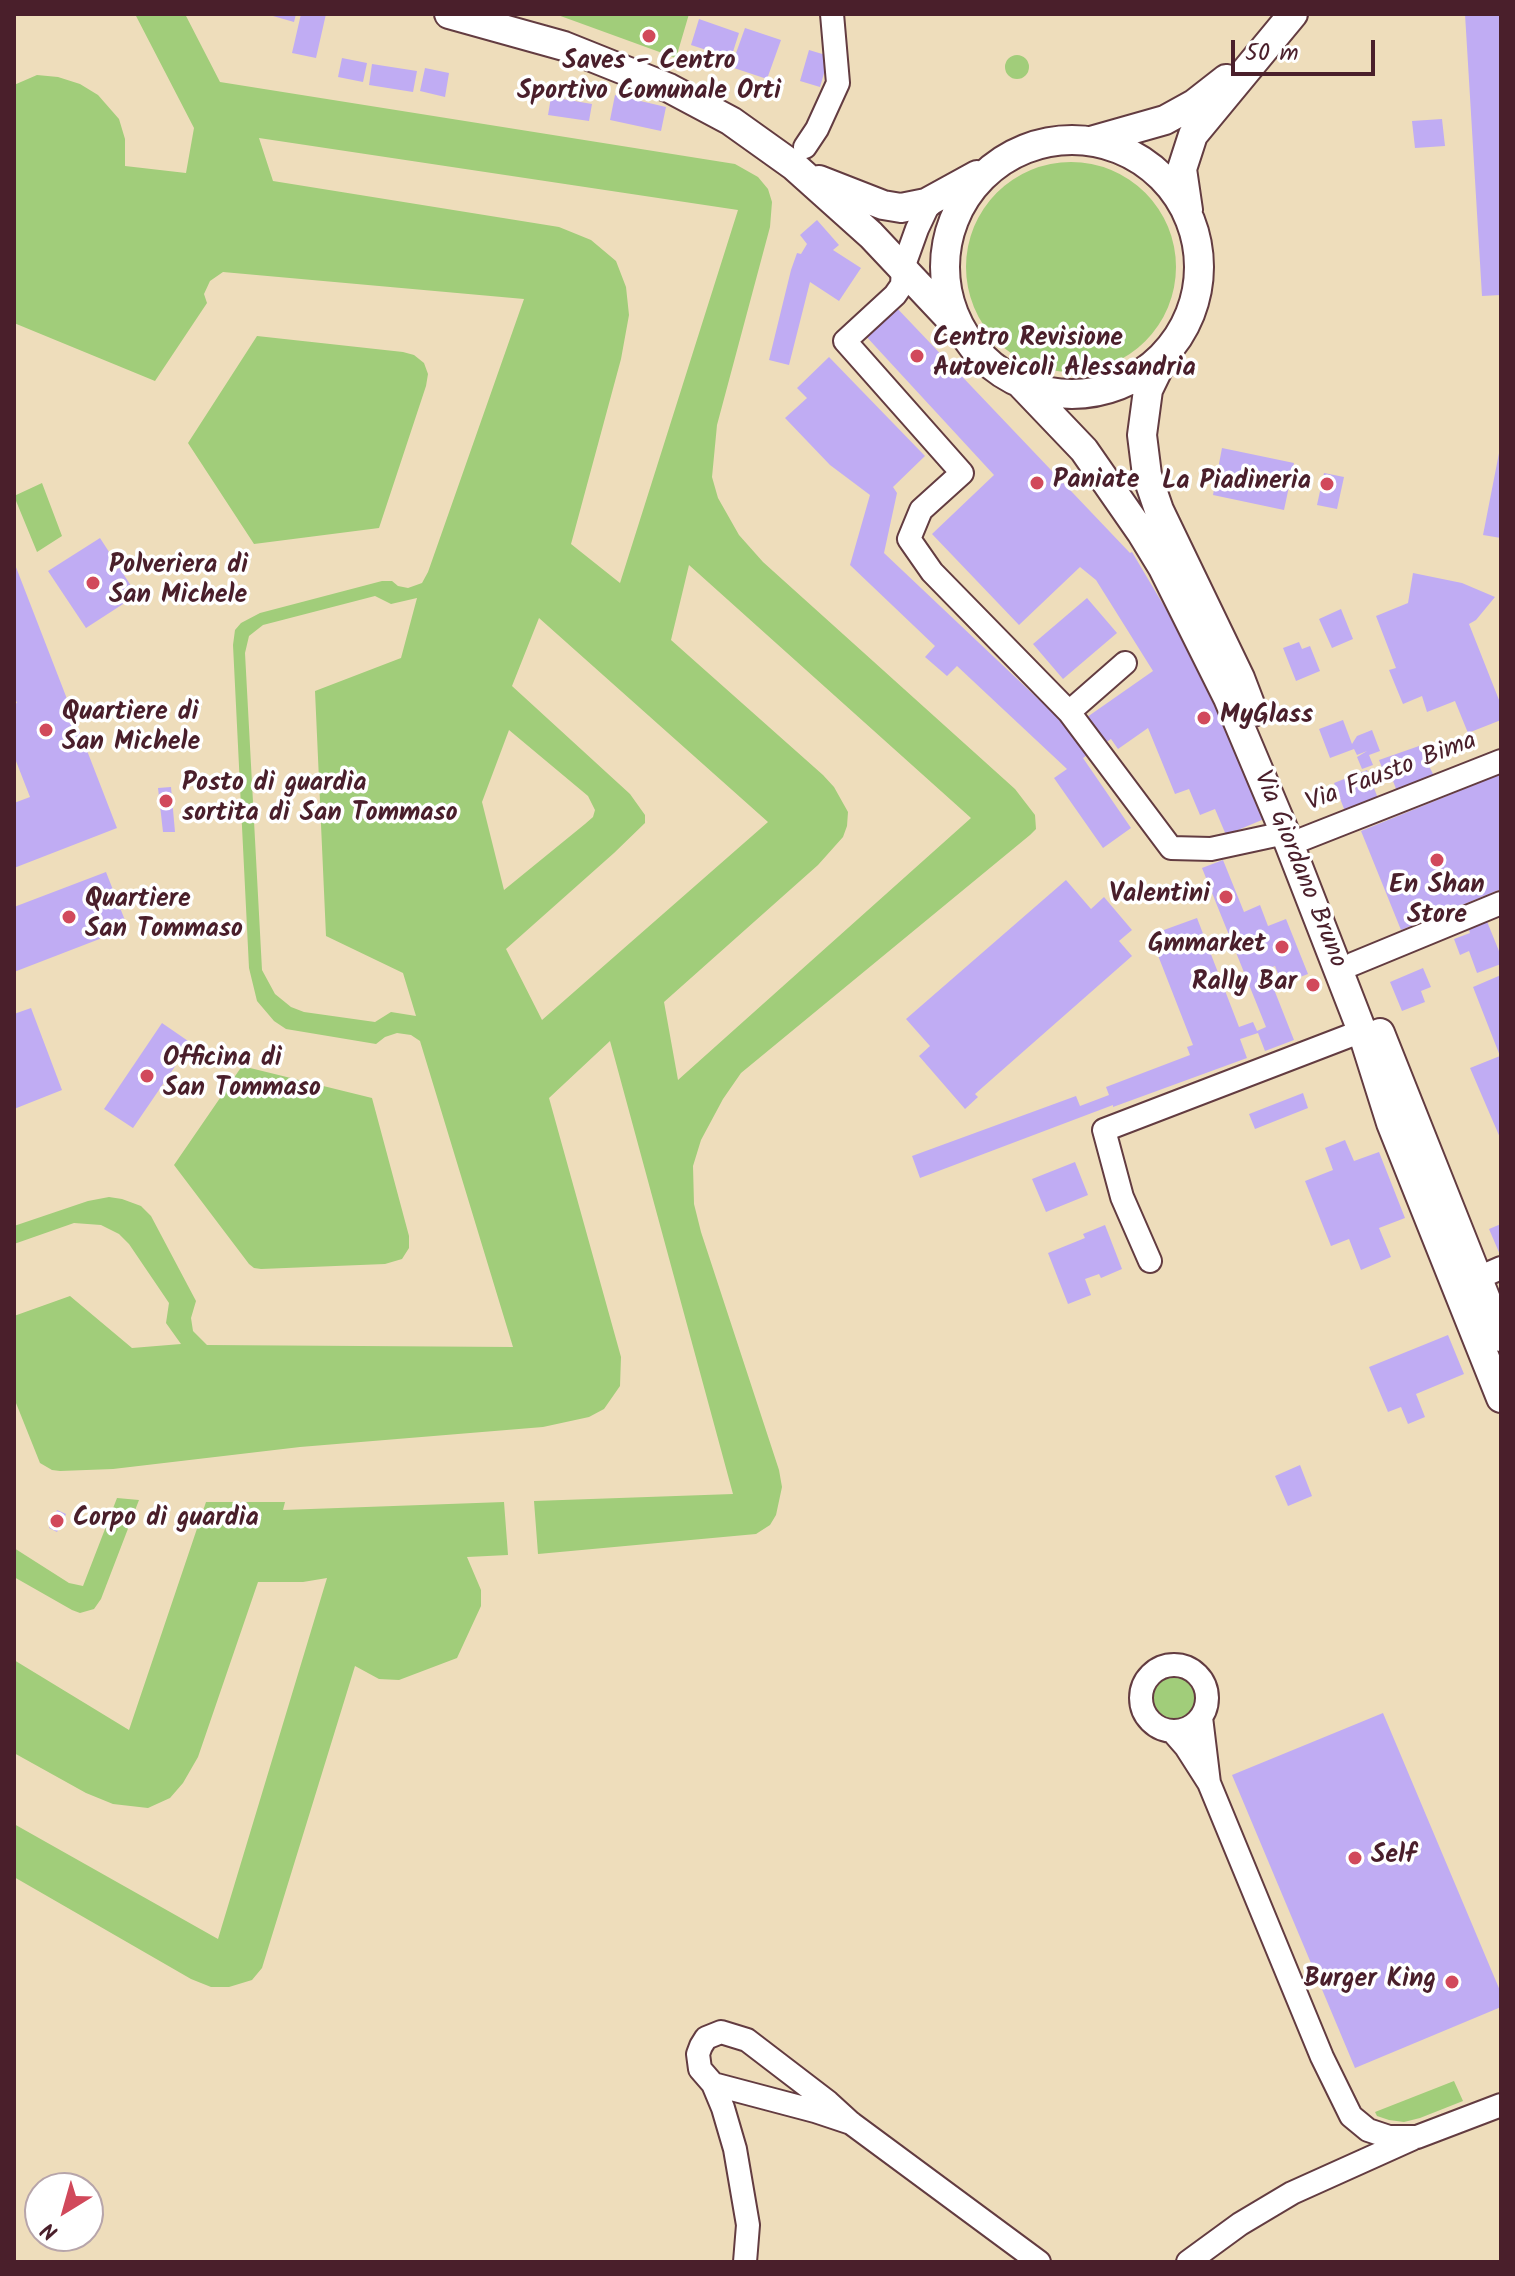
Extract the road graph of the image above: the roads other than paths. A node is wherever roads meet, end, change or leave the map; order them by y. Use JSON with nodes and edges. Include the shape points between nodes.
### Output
{"nodes":[{"id":1,"x":449,"y":14,"type":"edge"},
{"id":2,"x":832,"y":14,"type":"edge"},
{"id":3,"x":1293,"y":14,"type":"edge"},
{"id":4,"x":1265,"y":50,"type":"junction"},
{"id":5,"x":1089,"y":141,"type":"junction"},
{"id":6,"x":1009,"y":157,"type":"junction"},
{"id":7,"x":804,"y":161,"type":"junction"},
{"id":8,"x":938,"y":197,"type":"junction"},
{"id":9,"x":1189,"y":214,"type":"junction"},
{"id":10,"x":903,"y":268,"type":"junction"},
{"id":11,"x":967,"y":339,"type":"junction"},
{"id":12,"x":1166,"y":353,"type":"junction"},
{"id":13,"x":1020,"y":383,"type":"junction"},
{"id":14,"x":1125,"y":663,"type":"dead end"},
{"id":15,"x":1069,"y":712,"type":"junction"},
{"id":16,"x":1501,"y":761,"type":"edge"},
{"id":17,"x":1294,"y":836,"type":"junction"},
{"id":18,"x":1501,"y":903,"type":"edge"},
{"id":19,"x":1353,"y":964,"type":"junction"},
{"id":20,"x":1362,"y":1031,"type":"junction"},
{"id":21,"x":1150,"y":1261,"type":"dead end"},
{"id":22,"x":1489,"y":1273,"type":"edge"},
{"id":23,"x":1501,"y":1337,"type":"edge"},
{"id":24,"x":1501,"y":1398,"type":"edge"},
{"id":25,"x":1201,"y":1717,"type":"junction"},
{"id":26,"x":1172,"y":1731,"type":"junction"},
{"id":27,"x":1209,"y":1783,"type":"junction"},
{"id":28,"x":713,"y":2084,"type":"junction"},
{"id":29,"x":762,"y":2099,"type":"junction"},
{"id":30,"x":1501,"y":2105,"type":"edge"},
{"id":31,"x":851,"y":2123,"type":"junction"},
{"id":32,"x":1417,"y":2137,"type":"junction"},
{"id":33,"x":735,"y":2149,"type":"junction"},
{"id":34,"x":745,"y":2262,"type":"edge"},
{"id":35,"x":1039,"y":2262,"type":"edge"},
{"id":36,"x":1188,"y":2262,"type":"edge"}],
"edges":[{"from":1,"to":7,"type":"main road","via":[[564,46],[669,88]]},
{"from":2,"to":7,"type":"street","via":[[838,83]]},
{"from":3,"to":4,"type":"main road"},
{"from":4,"to":5,"type":"main road","via":[[1179,113]]},
{"from":4,"to":9,"type":"main road","via":[[1193,135],[1182,169]]},
{"from":5,"to":6,"type":"main road","via":[[1047,142]]},
{"from":5,"to":9,"type":"main road","via":[[1124,151],[1147,165]]},
{"from":6,"to":8,"type":"main road"},
{"from":6,"to":11,"type":"main road","via":[[970,191],[948,238],[947,291]]},
{"from":7,"to":8,"type":"main road","via":[[893,207],[917,206]]},
{"from":7,"to":10,"type":"main road"},
{"from":8,"to":10,"type":"street","via":[[924,213]]},
{"from":9,"to":12,"type":"main road","via":[[1198,249],[1198,283],[1184,328]]},
{"from":10,"to":11,"type":"main road"},
{"from":10,"to":15,"type":"street","via":[[895,295],[845,341],[962,473],[921,510],[909,539],[932,572]]},
{"from":11,"to":13,"type":"main road","via":[[990,364]]},
{"from":12,"to":13,"type":"main road","via":[[1141,374],[1103,391],[1060,394]]},
{"from":12,"to":17,"type":"main road","name":"Via Giordano Bruno","via":[[1148,390],[1142,435],[1147,475],[1240,678]]},
{"from":13,"to":17,"type":"main road","name":"Via Giordano Bruno","via":[[1084,450],[1163,568]]},
{"from":14,"to":15,"type":"street"},
{"from":15,"to":17,"type":"street","name":"Via Fausto Bima","via":[[1171,848],[1211,849]]},
{"from":16,"to":17,"type":"street","name":"Via Fausto Bima"},
{"from":17,"to":19,"type":"main road","name":"Via Giordano Bruno"},
{"from":17,"to":20,"type":"main road","name":"Via Giordano Bruno"},
{"from":18,"to":19,"type":"street"},
{"from":19,"to":22,"type":"main road","name":"Via Giordano Bruno"},
{"from":20,"to":21,"type":"street","via":[[1104,1130],[1122,1197]]},
{"from":20,"to":24,"type":"main road","name":"Via Giordano Bruno","via":[[1391,1123]]},
{"from":22,"to":23,"type":"main road","name":"Via Giordano Bruno"},
{"from":25,"to":26,"type":"street"},
{"from":25,"to":26,"type":"street","via":[[1207,1695],[1197,1675],[1177,1665],[1157,1670],[1144,1685],[1142,1706],[1153,1723]]},
{"from":25,"to":27,"type":"street"},
{"from":26,"to":27,"type":"street"},
{"from":27,"to":32,"type":"street","via":[[1340,2098],[1368,2130]]},
{"from":28,"to":29,"type":"street"},
{"from":28,"to":31,"type":"street","via":[[700,2069],[701,2046],[721,2032],[733,2034]]},
{"from":28,"to":33,"type":"street"},
{"from":29,"to":31,"type":"street"},
{"from":29,"to":33,"type":"street","via":[[749,2107],[734,2129]]},
{"from":30,"to":32,"type":"street"},
{"from":31,"to":35,"type":"street"},
{"from":32,"to":36,"type":"street","via":[[1292,2193]]},
{"from":33,"to":34,"type":"street","via":[[748,2225]]}]}
